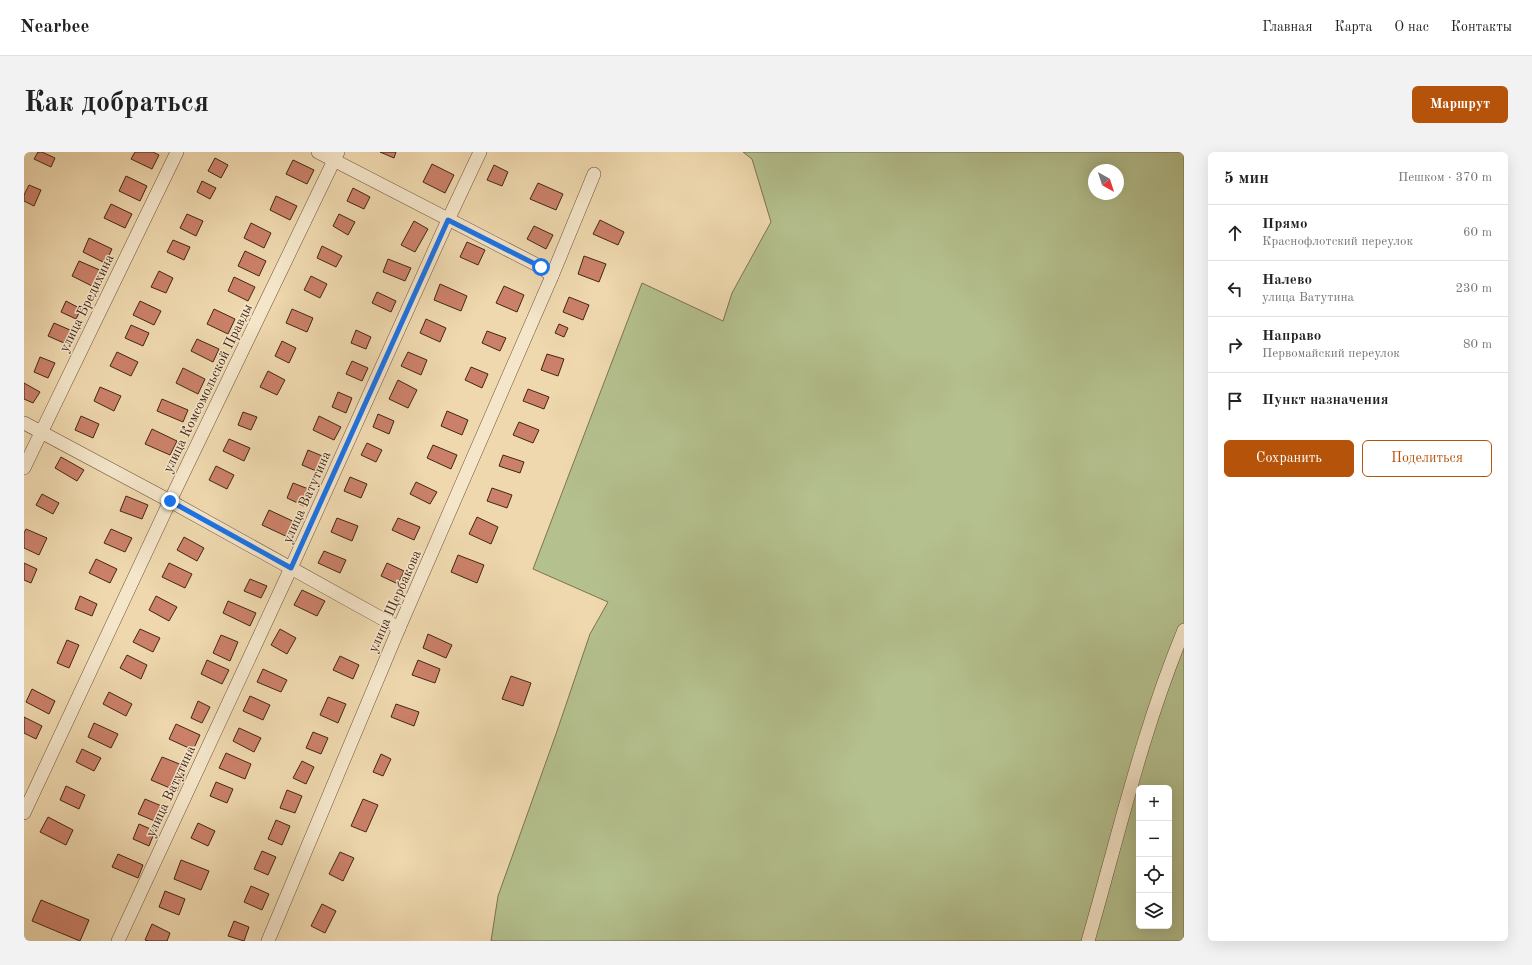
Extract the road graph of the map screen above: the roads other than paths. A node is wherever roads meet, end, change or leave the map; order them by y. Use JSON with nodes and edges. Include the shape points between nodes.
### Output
{"nodes":[{"id":1,"x":177,"y":152,"type":"edge"},
{"id":2,"x":318,"y":152,"type":"edge"},
{"id":3,"x":480,"y":152,"type":"edge"},
{"id":4,"x":336,"y":156,"type":"edge"},
{"id":5,"x":594,"y":174,"type":"dead end"},
{"id":6,"x":448,"y":220,"type":"junction"},
{"id":7,"x":552,"y":276,"type":"junction"},
{"id":8,"x":24,"y":423,"type":"edge"},
{"id":9,"x":42,"y":432,"type":"junction"},
{"id":10,"x":24,"y":468,"type":"edge"},
{"id":11,"x":170,"y":501,"type":"junction"},
{"id":12,"x":291,"y":568,"type":"junction"},
{"id":13,"x":399,"y":628,"type":"junction"},
{"id":14,"x":1184,"y":630,"type":"edge"},
{"id":15,"x":24,"y":813,"type":"edge"},
{"id":16,"x":118,"y":941,"type":"edge"},
{"id":17,"x":268,"y":941,"type":"edge"},
{"id":18,"x":1088,"y":941,"type":"edge"}],
"edges":[{"from":1,"to":9,"type":"street","name":"улица Бредихина"},
{"from":2,"to":4,"type":"street"},
{"from":3,"to":6,"type":"street","name":"улица Ватутина"},
{"from":4,"to":6,"type":"street"},
{"from":4,"to":11,"type":"street","name":"улица Комсомольской Правды"},
{"from":5,"to":7,"type":"street","name":"улица Щербакова"},
{"from":6,"to":7,"type":"street","via":[[541,267]]},
{"from":6,"to":12,"type":"street","name":"улица Ватутина"},
{"from":7,"to":13,"type":"street","name":"улица Щербакова"},
{"from":8,"to":9,"type":"street"},
{"from":9,"to":10,"type":"street","name":"улица Бредихина"},
{"from":9,"to":11,"type":"street"},
{"from":11,"to":12,"type":"street"},
{"from":11,"to":15,"type":"street","name":"улица Комсомольской Правды"},
{"from":12,"to":13,"type":"street"},
{"from":12,"to":16,"type":"street","name":"улица Ватутина"},
{"from":13,"to":17,"type":"street","name":"улица Щербакова"},
{"from":14,"to":18,"type":"street","via":[[1150,721],[1131,782]]}]}
